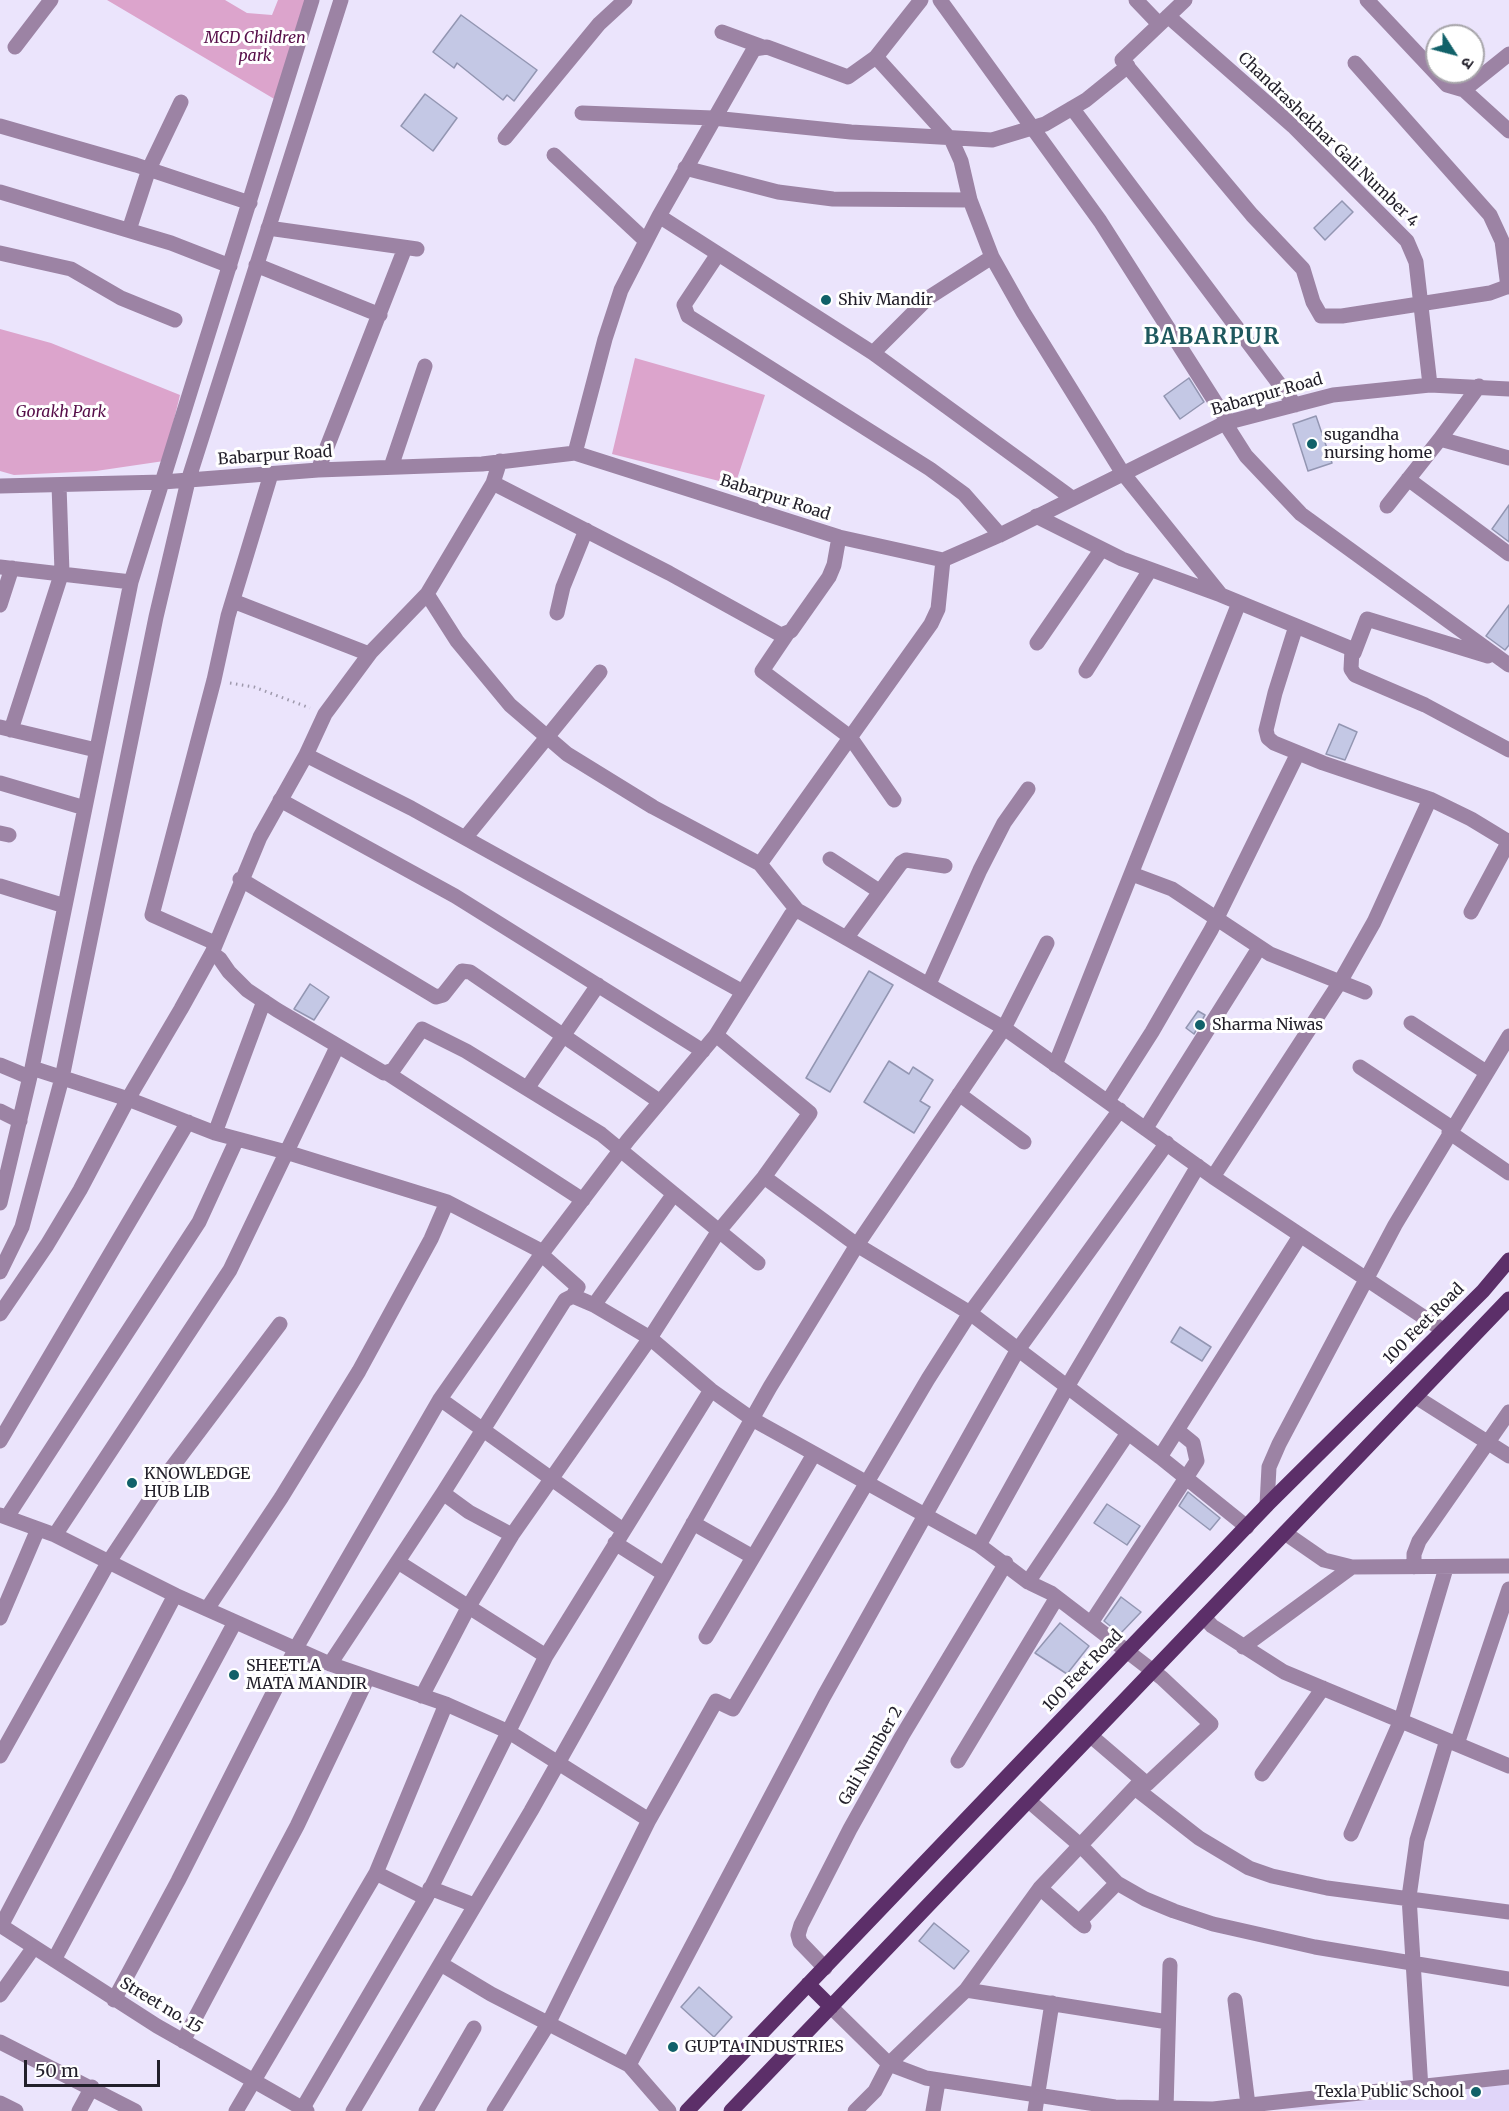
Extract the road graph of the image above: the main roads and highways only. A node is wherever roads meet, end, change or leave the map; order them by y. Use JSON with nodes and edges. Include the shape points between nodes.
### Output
{"nodes":[{"id":1,"x":1509,"y":1260,"type":"edge"},
{"id":2,"x":1509,"y":1299,"type":"edge"},
{"id":3,"x":808,"y":1984,"type":"junction"},
{"id":4,"x":831,"y":2007,"type":"junction"},
{"id":5,"x":687,"y":2111,"type":"edge"},
{"id":6,"x":731,"y":2111,"type":"edge"}],
"edges":[{"from":1,"to":3,"type":"main road","name":"100 Feet Road","via":[[1267,1505]]},
{"from":2,"to":4,"type":"main road"},
{"from":3,"to":4,"type":"main road"},
{"from":3,"to":5,"type":"main road","name":"100 Feet Road"},
{"from":4,"to":6,"type":"main road"}]}
